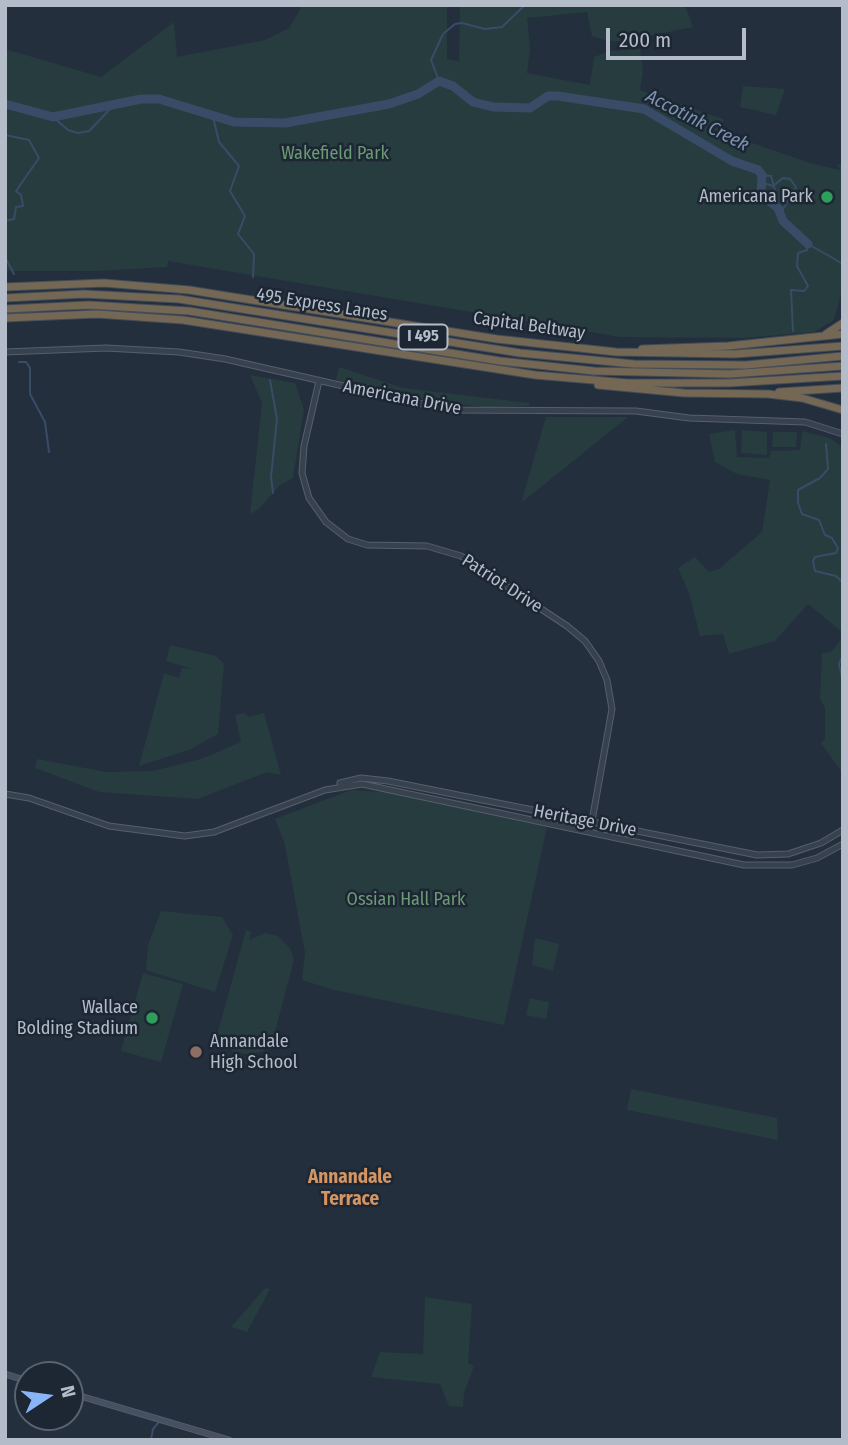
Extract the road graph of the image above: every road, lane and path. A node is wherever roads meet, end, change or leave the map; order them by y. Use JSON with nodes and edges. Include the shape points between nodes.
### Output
{"nodes":[{"id":1,"x":5,"y":287,"type":"edge"},
{"id":2,"x":5,"y":298,"type":"edge"},
{"id":3,"x":5,"y":309,"type":"edge"},
{"id":4,"x":5,"y":318,"type":"edge"},
{"id":5,"x":843,"y":323,"type":"edge"},
{"id":6,"x":843,"y":334,"type":"edge"},
{"id":7,"x":786,"y":341,"type":"junction"},
{"id":8,"x":843,"y":346,"type":"edge"},
{"id":9,"x":592,"y":351,"type":"junction"},
{"id":10,"x":5,"y":352,"type":"edge"},
{"id":11,"x":843,"y":356,"type":"edge"},
{"id":12,"x":843,"y":366,"type":"edge"},
{"id":13,"x":535,"y":374,"type":"junction"},
{"id":14,"x":843,"y":376,"type":"edge"},
{"id":15,"x":319,"y":382,"type":"junction"},
{"id":16,"x":843,"y":388,"type":"edge"},
{"id":17,"x":768,"y":394,"type":"junction"},
{"id":18,"x":843,"y":410,"type":"edge"},
{"id":19,"x":843,"y":435,"type":"edge"},
{"id":20,"x":424,"y":793,"type":"junction"},
{"id":21,"x":5,"y":794,"type":"edge"},
{"id":22,"x":592,"y":822,"type":"junction"},
{"id":23,"x":843,"y":831,"type":"edge"},
{"id":24,"x":590,"y":832,"type":"junction"},
{"id":25,"x":843,"y":844,"type":"edge"},
{"id":26,"x":84,"y":1397,"type":"edge"},
{"id":27,"x":229,"y":1440,"type":"edge"}],
"edges":[{"from":1,"to":9,"type":"highway","name":"Capital Beltway","number":"I 495","via":[[104,283],[178,288]]},
{"from":2,"to":11,"type":"highway","name":"495 Express Lanes","number":"I 495","via":[[84,294],[179,299],[520,353],[634,364],[734,365]]},
{"from":3,"to":12,"type":"highway","name":"495 Express Lanes","number":"I 495","via":[[89,305],[189,311],[471,357],[594,371],[730,374]]},
{"from":4,"to":13,"type":"highway","number":"I 495","via":[[97,314],[183,320]]},
{"from":5,"to":7,"type":"highway","via":[[819,336]]},
{"from":6,"to":7,"type":"highway"},
{"from":7,"to":9,"type":"highway"},
{"from":8,"to":9,"type":"highway","name":"Capital Beltway","number":"I 495","via":[[735,354]]},
{"from":10,"to":15,"type":"street","name":"Americana Drive","via":[[167,350]]},
{"from":13,"to":14,"type":"highway","number":"I 495","via":[[696,384]]},
{"from":13,"to":17,"type":"highway","via":[[656,391]]},
{"from":15,"to":19,"type":"street","name":"Americana Drive","via":[[449,410],[636,411],[689,418],[805,422]]},
{"from":15,"to":22,"type":"street","name":"Patriot Drive","via":[[302,473],[309,498],[326,522],[348,539],[367,545],[427,546],[461,556],[567,626],[586,641],[599,661],[612,709]]},
{"from":16,"to":17,"type":"highway"},
{"from":17,"to":18,"type":"highway"},
{"from":20,"to":21,"type":"street","name":"Heritage Drive","via":[[361,778],[214,832],[185,836],[109,826]]},
{"from":20,"to":22,"type":"street","name":"Heritage Drive"},
{"from":20,"to":24,"type":"street","name":"Heritage Drive"},
{"from":22,"to":23,"type":"street","name":"Heritage Drive","via":[[770,856],[812,847]]},
{"from":22,"to":24,"type":"street","name":"Patriot Drive"},
{"from":24,"to":25,"type":"street","name":"Heritage Drive","via":[[771,867],[817,858]]},
{"from":26,"to":27,"type":"main road"}]}
